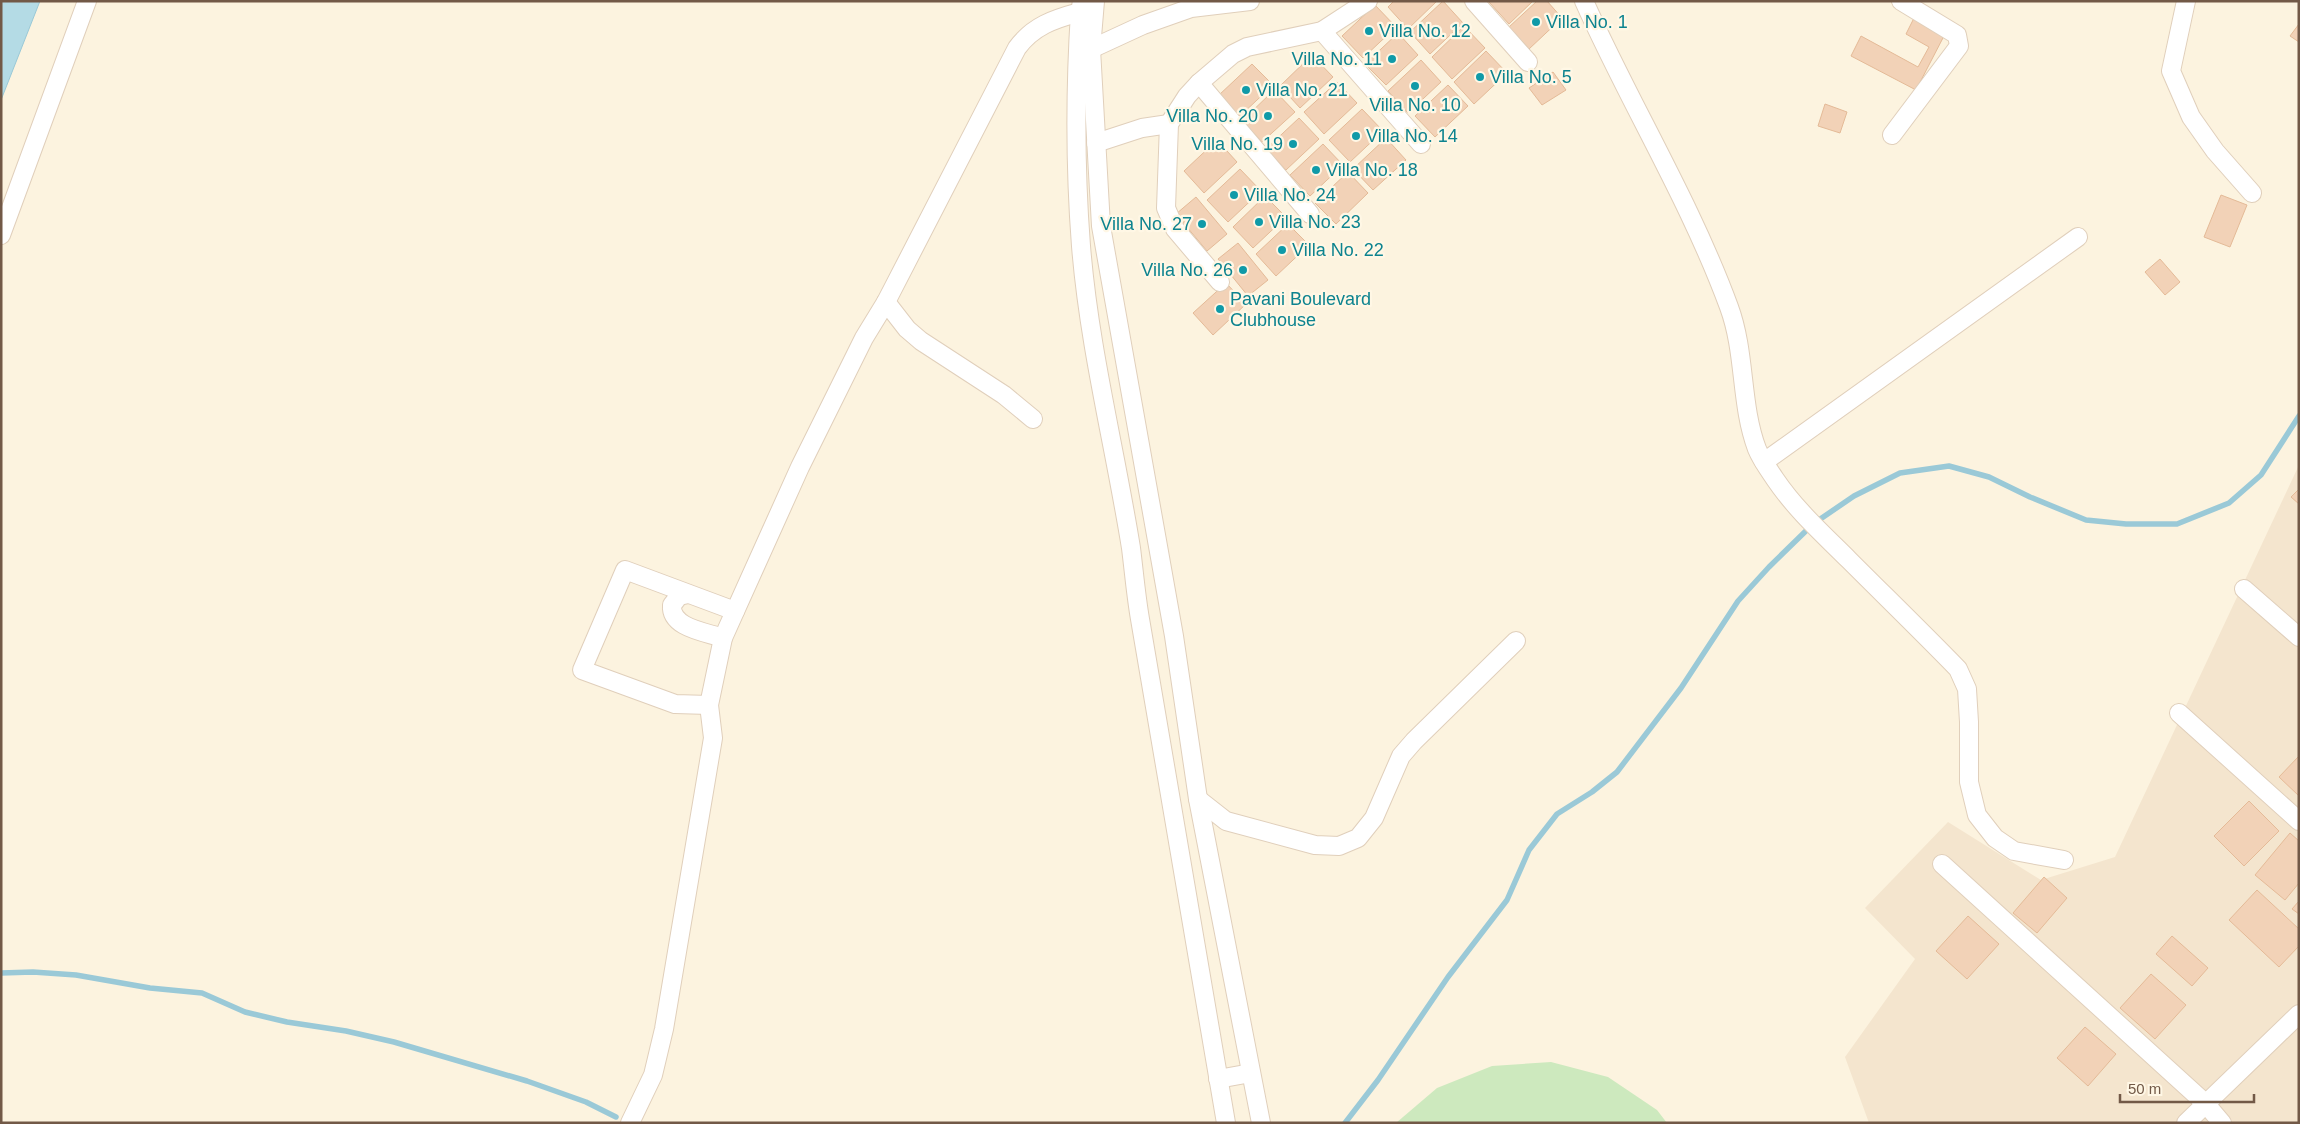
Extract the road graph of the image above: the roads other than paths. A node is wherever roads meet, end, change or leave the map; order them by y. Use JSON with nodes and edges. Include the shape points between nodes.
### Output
{"nodes":[{"id":1,"x":87,"y":1,"type":"edge"},
{"id":2,"x":1095,"y":1,"type":"edge"},
{"id":3,"x":1250,"y":1,"type":"edge"},
{"id":4,"x":1368,"y":1,"type":"edge"},
{"id":5,"x":1474,"y":1,"type":"edge"},
{"id":6,"x":1584,"y":1,"type":"edge"},
{"id":7,"x":1901,"y":1,"type":"edge"},
{"id":8,"x":2186,"y":1,"type":"edge"},
{"id":9,"x":1081,"y":7,"type":"edge"},
{"id":10,"x":1322,"y":32,"type":"junction"},
{"id":11,"x":1091,"y":49,"type":"junction"},
{"id":12,"x":1528,"y":62,"type":"dead end"},
{"id":13,"x":1199,"y":83,"type":"junction"},
{"id":14,"x":1169,"y":124,"type":"junction"},
{"id":15,"x":1892,"y":135,"type":"dead end"},
{"id":16,"x":1096,"y":143,"type":"junction"},
{"id":17,"x":1421,"y":144,"type":"dead end"},
{"id":18,"x":2252,"y":193,"type":"dead end"},
{"id":19,"x":1310,"y":214,"type":"dead end"},
{"id":20,"x":1,"y":235,"type":"edge"},
{"id":21,"x":2078,"y":237,"type":"dead end"},
{"id":22,"x":1220,"y":282,"type":"dead end"},
{"id":23,"x":886,"y":302,"type":"junction"},
{"id":24,"x":1033,"y":419,"type":"dead end"},
{"id":25,"x":1764,"y":462,"type":"junction"},
{"id":26,"x":2244,"y":589,"type":"dead end"},
{"id":27,"x":688,"y":594,"type":"junction"},
{"id":28,"x":735,"y":611,"type":"junction"},
{"id":29,"x":2299,"y":637,"type":"edge"},
{"id":30,"x":723,"y":638,"type":"junction"},
{"id":31,"x":1516,"y":641,"type":"dead end"},
{"id":32,"x":710,"y":704,"type":"junction"},
{"id":33,"x":2179,"y":713,"type":"dead end"},
{"id":34,"x":1198,"y":799,"type":"junction"},
{"id":35,"x":2299,"y":821,"type":"edge"},
{"id":36,"x":2064,"y":860,"type":"dead end"},
{"id":37,"x":1942,"y":864,"type":"dead end"},
{"id":38,"x":2299,"y":1014,"type":"edge"},
{"id":39,"x":1251,"y":1072,"type":"junction"},
{"id":40,"x":1218,"y":1079,"type":"junction"},
{"id":41,"x":2205,"y":1103,"type":"junction"},
{"id":42,"x":630,"y":1123,"type":"edge"},
{"id":43,"x":1226,"y":1123,"type":"edge"},
{"id":44,"x":1261,"y":1123,"type":"edge"},
{"id":45,"x":2186,"y":1123,"type":"edge"},
{"id":46,"x":2222,"y":1123,"type":"edge"}],
"edges":[{"from":1,"to":20,"type":"street"},
{"from":2,"to":11,"type":"street"},
{"from":3,"to":11,"type":"street","via":[[1190,8]]},
{"from":4,"to":10,"type":"street"},
{"from":5,"to":12,"type":"street"},
{"from":6,"to":25,"type":"street","via":[[1718,278],[1741,349],[1749,418],[1757,450]]},
{"from":7,"to":15,"type":"street","via":[[1957,35],[1959,46]]},
{"from":8,"to":18,"type":"street","via":[[2172,71],[2191,116]]},
{"from":9,"to":23,"type":"street","via":[[1034,30],[1017,48]]},
{"from":9,"to":40,"type":"street","via":[[1076,80],[1081,248],[1097,362],[1131,548],[1140,619]]},
{"from":10,"to":13,"type":"street","via":[[1247,47],[1233,54]]},
{"from":10,"to":17,"type":"street"},
{"from":11,"to":16,"type":"street"},
{"from":13,"to":14,"type":"street"},
{"from":13,"to":19,"type":"street"},
{"from":14,"to":16,"type":"street","via":[[1142,128]]},
{"from":14,"to":22,"type":"street","via":[[1166,208],[1169,219]]},
{"from":16,"to":34,"type":"street","via":[[1101,226],[1174,636]]},
{"from":21,"to":25,"type":"street"},
{"from":23,"to":24,"type":"street","via":[[921,342],[1004,395]]},
{"from":23,"to":28,"type":"street","via":[[864,338],[800,468]]},
{"from":25,"to":36,"type":"street","via":[[1800,512],[1958,668],[1967,689],[1969,782],[1977,815],[1995,838],[2014,851]]},
{"from":26,"to":29,"type":"street"},
{"from":27,"to":28,"type":"street"},
{"from":27,"to":30,"type":"street","via":[[679,596],[672,605],[674,618],[681,624]]},
{"from":27,"to":32,"type":"street","via":[[624,570],[582,670],[675,704]]},
{"from":28,"to":30,"type":"street"},
{"from":30,"to":32,"type":"street"},
{"from":31,"to":34,"type":"street","via":[[1401,756],[1374,818],[1358,838],[1339,846],[1315,845],[1226,821]]},
{"from":32,"to":42,"type":"street","via":[[713,738],[664,1029],[653,1075]]},
{"from":33,"to":35,"type":"street"},
{"from":34,"to":39,"type":"street"},
{"from":37,"to":41,"type":"street"},
{"from":38,"to":41,"type":"street"},
{"from":39,"to":40,"type":"street"},
{"from":39,"to":44,"type":"street"},
{"from":40,"to":43,"type":"street"},
{"from":41,"to":45,"type":"street"},
{"from":41,"to":46,"type":"street"}]}
